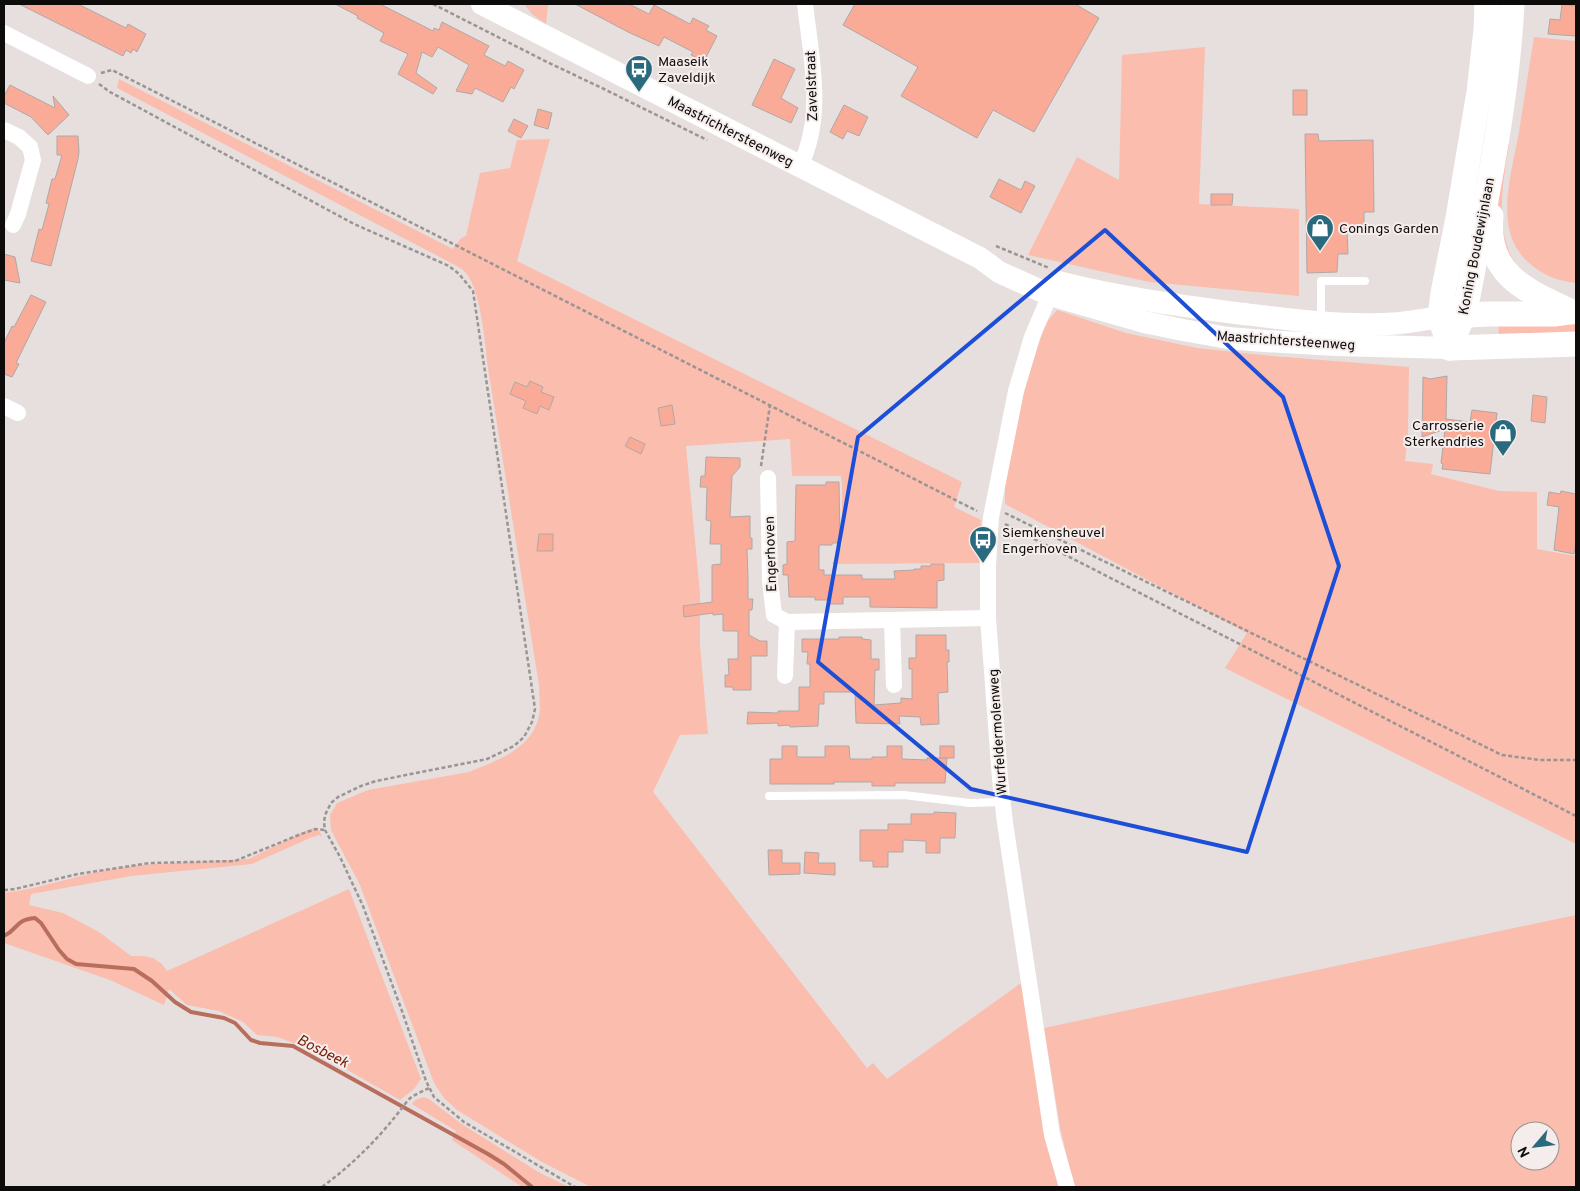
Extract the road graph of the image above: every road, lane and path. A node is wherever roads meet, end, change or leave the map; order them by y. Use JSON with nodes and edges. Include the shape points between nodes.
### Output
{"nodes":[{"id":1,"x":433,"y":4,"type":"edge"},
{"id":2,"x":482,"y":4,"type":"edge"},
{"id":3,"x":805,"y":4,"type":"edge"},
{"id":4,"x":1487,"y":4,"type":"edge"},
{"id":5,"x":1512,"y":4,"type":"edge"},
{"id":6,"x":4,"y":33,"type":"edge"},
{"id":7,"x":88,"y":76,"type":"junction"},
{"id":8,"x":1499,"y":129,"type":"junction"},
{"id":9,"x":4,"y":130,"type":"edge"},
{"id":10,"x":709,"y":141,"type":"dead end"},
{"id":11,"x":800,"y":166,"type":"junction"},
{"id":12,"x":13,"y":225,"type":"dead end"},
{"id":13,"x":1365,"y":281,"type":"dead end"},
{"id":14,"x":1053,"y":288,"type":"junction"},
{"id":15,"x":1146,"y":311,"type":"junction"},
{"id":16,"x":1574,"y":312,"type":"edge"},
{"id":17,"x":1452,"y":316,"type":"junction"},
{"id":18,"x":1321,"y":322,"type":"junction"},
{"id":19,"x":1576,"y":344,"type":"edge"},
{"id":20,"x":1450,"y":348,"type":"junction"},
{"id":21,"x":770,"y":405,"type":"junction"},
{"id":22,"x":768,"y":478,"type":"joint"},
{"id":23,"x":992,"y":512,"type":"junction"},
{"id":24,"x":988,"y":618,"type":"junction"},
{"id":25,"x":892,"y":621,"type":"junction"},
{"id":26,"x":786,"y":622,"type":"junction"},
{"id":27,"x":785,"y":676,"type":"dead end"},
{"id":28,"x":894,"y":685,"type":"dead end"},
{"id":29,"x":1576,"y":760,"type":"edge"},
{"id":30,"x":769,"y":796,"type":"dead end"},
{"id":31,"x":1002,"y":802,"type":"junction"},
{"id":32,"x":1576,"y":816,"type":"edge"},
{"id":33,"x":325,"y":830,"type":"junction"},
{"id":34,"x":4,"y":890,"type":"edge"},
{"id":35,"x":429,"y":1088,"type":"junction"},
{"id":36,"x":322,"y":1187,"type":"edge"},
{"id":37,"x":575,"y":1187,"type":"edge"},
{"id":38,"x":1067,"y":1187,"type":"edge"}],
"edges":[{"from":1,"to":10,"type":"path","name":"Maastrichtersteenweg"},
{"from":2,"to":11,"type":"main road","name":"Maastrichtersteenweg"},
{"from":3,"to":11,"type":"street","name":"Zavelstraat","via":[[814,87],[813,128]]},
{"from":4,"to":17,"type":"main road","name":"Koning Boudewijnlaan","via":[[1479,92],[1443,293]]},
{"from":5,"to":8,"type":"main road","name":"Koning Boudewijnlaan"},
{"from":6,"to":7,"type":"street"},
{"from":7,"to":21,"type":"path","via":[[112,70]]},
{"from":7,"to":33,"type":"path","via":[[110,92],[354,224],[449,266],[460,274],[472,291],[534,700],[532,722],[524,737],[514,746],[487,759],[376,781],[338,797],[325,815]]},
{"from":8,"to":16,"type":"main road","via":[[1490,222],[1494,248],[1503,268],[1516,283]]},
{"from":8,"to":17,"type":"main road","name":"Koning Boudewijnlaan"},
{"from":9,"to":12,"type":"street","via":[[30,147],[33,160]]},
{"from":11,"to":14,"type":"main road","name":"Maastrichtersteenweg","via":[[980,258],[999,272]]},
{"from":13,"to":18,"type":"lane","via":[[1321,281]]},
{"from":14,"to":15,"type":"main road","name":"Maastrichtersteenweg","via":[[1087,290]]},
{"from":14,"to":23,"type":"street","name":"Wurfeldermolenweg","via":[[1032,337],[1016,391]]},
{"from":15,"to":18,"type":"main road","name":"Maastrichtersteenweg"},
{"from":15,"to":20,"type":"main road","name":"Maastrichtersteenweg","via":[[1228,338]]},
{"from":16,"to":17,"type":"main road","name":"Maastrichtersteenweg"},
{"from":17,"to":18,"type":"main road","name":"Maastrichtersteenweg","via":[[1385,324]]},
{"from":17,"to":20,"type":"main road","name":"Koning Boudewijnlaan"},
{"from":19,"to":20,"type":"main road","name":"Maastrichtersteenweg"},
{"from":21,"to":22,"type":"path","via":[[761,467]]},
{"from":21,"to":23,"type":"path"},
{"from":22,"to":26,"type":"street","name":"Engerhoven","via":[[770,581],[774,615]]},
{"from":23,"to":24,"type":"street","name":"Wurfeldermolenweg"},
{"from":23,"to":29,"type":"path","via":[[1502,755]]},
{"from":23,"to":32,"type":"path"},
{"from":24,"to":25,"type":"street"},
{"from":24,"to":31,"type":"street","name":"Wurfeldermolenweg"},
{"from":25,"to":26,"type":"street"},
{"from":25,"to":28,"type":"street"},
{"from":26,"to":27,"type":"street"},
{"from":30,"to":31,"type":"lane","via":[[904,795],[970,803]]},
{"from":31,"to":38,"type":"street","name":"Wurfeldermolenweg","via":[[1052,1135]]},
{"from":33,"to":34,"type":"path","via":[[300,834],[234,861],[150,863]]},
{"from":33,"to":35,"type":"path","via":[[363,906]]},
{"from":35,"to":36,"type":"path","via":[[408,1100],[358,1159]]},
{"from":35,"to":37,"type":"path","via":[[434,1097],[464,1122]]}]}
